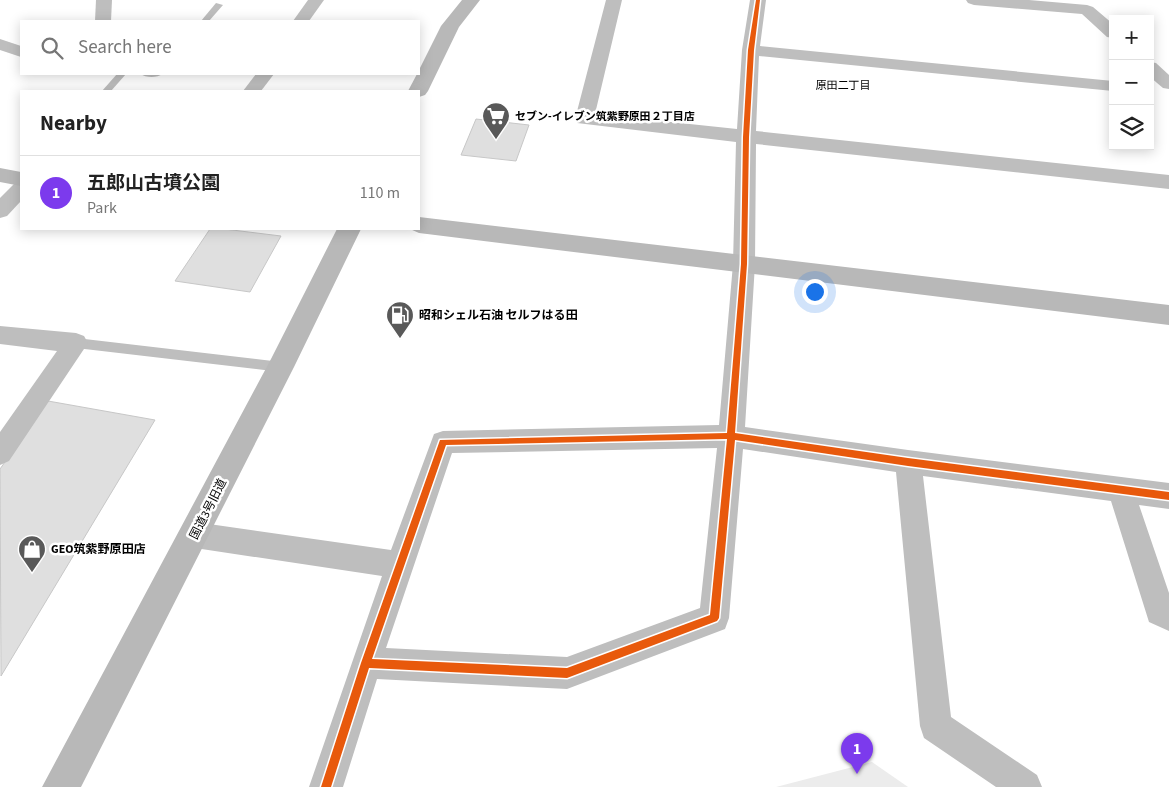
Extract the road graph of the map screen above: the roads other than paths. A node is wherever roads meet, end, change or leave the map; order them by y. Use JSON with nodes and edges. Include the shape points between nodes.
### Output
{"nodes":[{"id":1,"x":104,"y":0,"type":"edge"},
{"id":2,"x":316,"y":0,"type":"edge"},
{"id":3,"x":471,"y":0,"type":"edge"},
{"id":4,"x":614,"y":0,"type":"edge"},
{"id":5,"x":758,"y":0,"type":"edge"},
{"id":6,"x":974,"y":0,"type":"edge"},
{"id":7,"x":219,"y":5,"type":"dead end"},
{"id":8,"x":102,"y":20,"type":"edge"},
{"id":9,"x":205,"y":20,"type":"edge"},
{"id":10,"x":302,"y":20,"type":"edge"},
{"id":11,"x":1109,"y":29,"type":"edge"},
{"id":12,"x":0,"y":44,"type":"edge"},
{"id":13,"x":751,"y":50,"type":"junction"},
{"id":14,"x":20,"y":52,"type":"edge"},
{"id":15,"x":1154,"y":71,"type":"edge"},
{"id":16,"x":121,"y":75,"type":"edge"},
{"id":17,"x":264,"y":75,"type":"edge"},
{"id":18,"x":1169,"y":84,"type":"edge"},
{"id":19,"x":1109,"y":86,"type":"edge"},
{"id":20,"x":1154,"y":89,"type":"edge"},
{"id":21,"x":107,"y":90,"type":"edge"},
{"id":22,"x":253,"y":90,"type":"edge"},
{"id":23,"x":418,"y":90,"type":"edge"},
{"id":24,"x":1169,"y":91,"type":"edge"},
{"id":25,"x":746,"y":137,"type":"junction"},
{"id":26,"x":0,"y":175,"type":"edge"},
{"id":27,"x":20,"y":179,"type":"edge"},
{"id":28,"x":1169,"y":182,"type":"edge"},
{"id":29,"x":20,"y":190,"type":"edge"},
{"id":30,"x":0,"y":211,"type":"edge"},
{"id":31,"x":420,"y":225,"type":"edge"},
{"id":32,"x":349,"y":230,"type":"edge"},
{"id":33,"x":744,"y":264,"type":"junction"},
{"id":34,"x":1169,"y":315,"type":"edge"},
{"id":35,"x":0,"y":335,"type":"edge"},
{"id":36,"x":76,"y":343,"type":"junction"},
{"id":37,"x":281,"y":367,"type":"junction"},
{"id":38,"x":731,"y":436,"type":"junction"},
{"id":39,"x":0,"y":453,"type":"edge"},
{"id":40,"x":908,"y":462,"type":"junction"},
{"id":41,"x":1122,"y":490,"type":"junction"},
{"id":42,"x":1169,"y":496,"type":"edge"},
{"id":43,"x":194,"y":535,"type":"junction"},
{"id":44,"x":400,"y":564,"type":"junction"},
{"id":45,"x":1169,"y":616,"type":"edge"},
{"id":46,"x":366,"y":663,"type":"junction"},
{"id":47,"x":60,"y":787,"type":"edge"},
{"id":48,"x":326,"y":787,"type":"edge"},
{"id":49,"x":1025,"y":787,"type":"edge"}],
"edges":[{"from":1,"to":8,"type":"street"},
{"from":2,"to":10,"type":"street"},
{"from":3,"to":23,"type":"street","via":[[450,26]]},
{"from":4,"to":25,"type":"street","via":[[584,118]]},
{"from":5,"to":13,"type":"street"},
{"from":6,"to":11,"type":"street","via":[[1087,10]]},
{"from":7,"to":9,"type":"lane"},
{"from":12,"to":14,"type":"street"},
{"from":13,"to":19,"type":"street"},
{"from":13,"to":25,"type":"street"},
{"from":15,"to":18,"type":"street"},
{"from":16,"to":21,"type":"lane"},
{"from":17,"to":22,"type":"street"},
{"from":20,"to":24,"type":"street"},
{"from":25,"to":28,"type":"street"},
{"from":25,"to":33,"type":"street"},
{"from":26,"to":27,"type":"street"},
{"from":29,"to":30,"type":"street"},
{"from":31,"to":33,"type":"street"},
{"from":32,"to":37,"type":"street","name":"国道3号旧道"},
{"from":33,"to":34,"type":"street"},
{"from":33,"to":38,"type":"street"},
{"from":35,"to":36,"type":"street"},
{"from":36,"to":37,"type":"lane"},
{"from":36,"to":39,"type":"street"},
{"from":37,"to":43,"type":"street","name":"国道3号旧道"},
{"from":38,"to":40,"type":"street"},
{"from":38,"to":44,"type":"street","via":[[443,442]]},
{"from":38,"to":46,"type":"street","via":[[714,618],[567,673]]},
{"from":40,"to":41,"type":"street"},
{"from":40,"to":49,"type":"street","via":[[936,726]]},
{"from":41,"to":42,"type":"street"},
{"from":41,"to":45,"type":"street","via":[[1160,611]]},
{"from":43,"to":44,"type":"street"},
{"from":43,"to":47,"type":"street","name":"国道3号旧道"},
{"from":44,"to":46,"type":"street"},
{"from":46,"to":48,"type":"street"}]}
